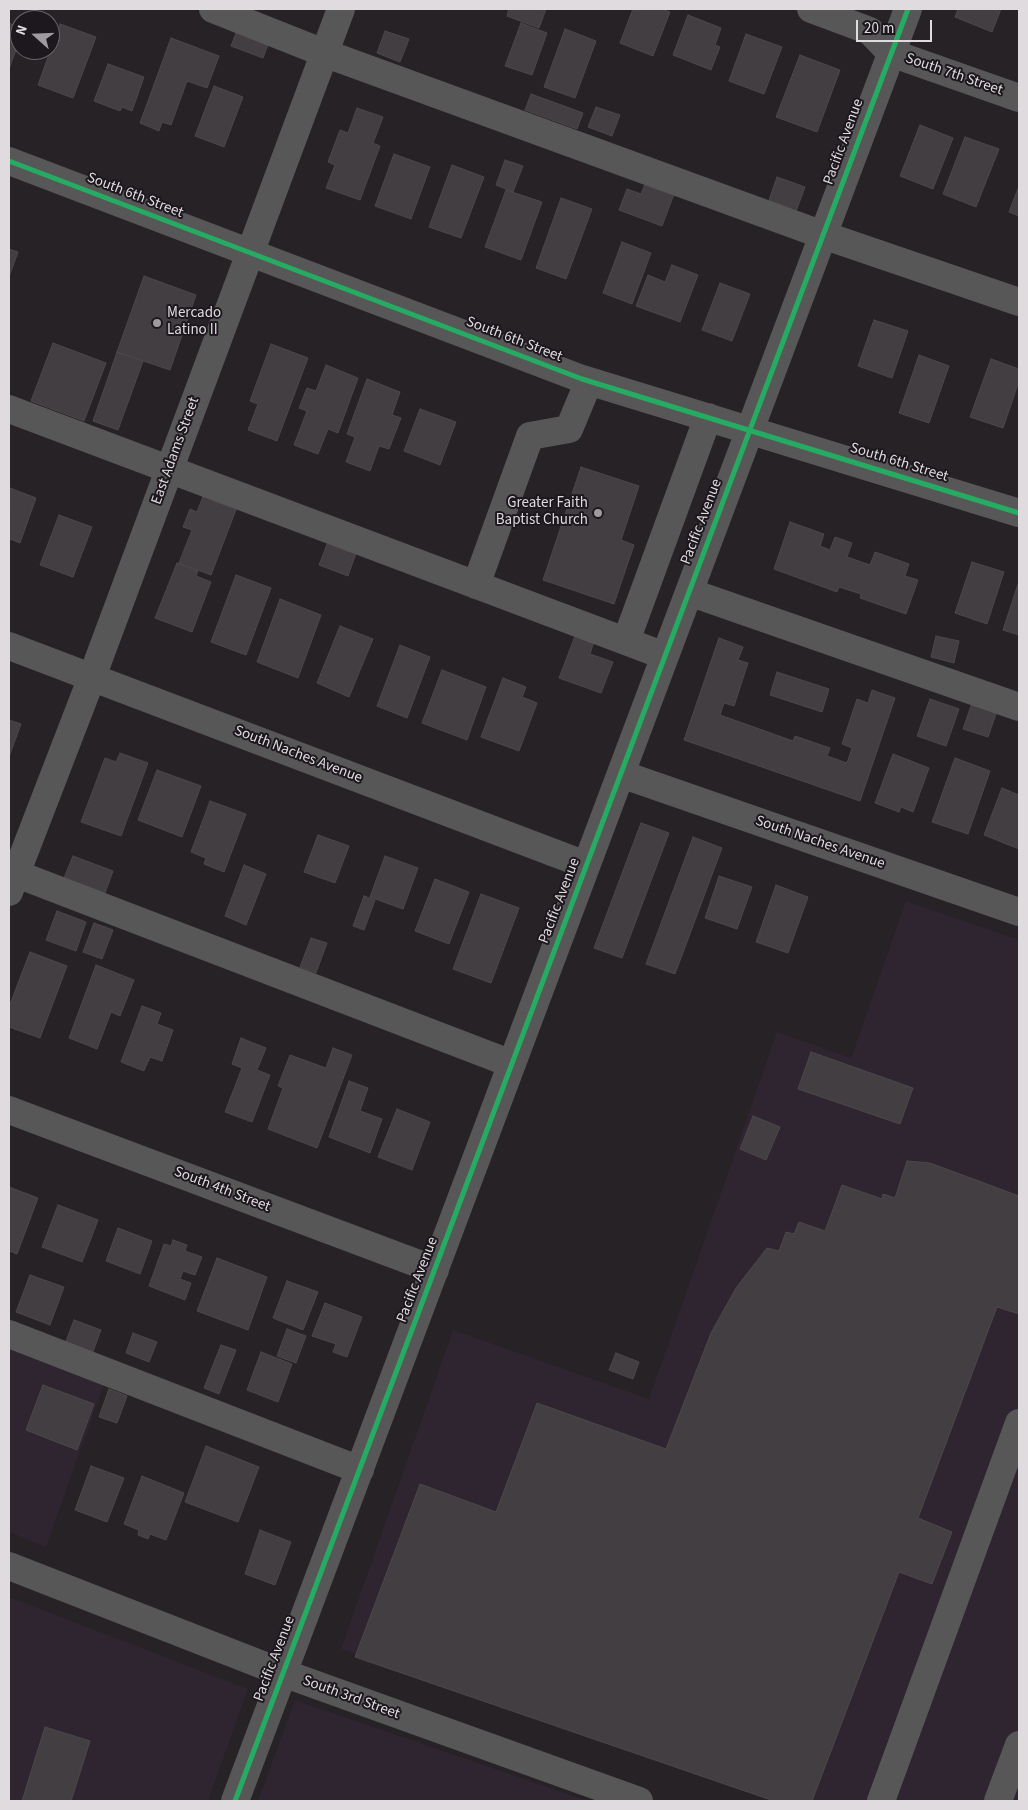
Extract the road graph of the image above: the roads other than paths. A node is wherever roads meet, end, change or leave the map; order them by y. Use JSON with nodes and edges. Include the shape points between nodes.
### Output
{"nodes":[{"id":1,"x":213,"y":9,"type":"edge"},
{"id":2,"x":341,"y":9,"type":"edge"},
{"id":3,"x":811,"y":9,"type":"edge"},
{"id":4,"x":908,"y":9,"type":"edge"},
{"id":5,"x":324,"y":53,"type":"junction"},
{"id":6,"x":891,"y":53,"type":"junction"},
{"id":7,"x":1019,"y":98,"type":"edge"},
{"id":8,"x":9,"y":162,"type":"edge"},
{"id":9,"x":823,"y":235,"type":"junction"},
{"id":10,"x":250,"y":253,"type":"junction"},
{"id":11,"x":1019,"y":302,"type":"edge"},
{"id":12,"x":589,"y":381,"type":"junction"},
{"id":13,"x":9,"y":409,"type":"edge"},
{"id":14,"x":708,"y":417,"type":"junction"},
{"id":15,"x":750,"y":430,"type":"junction"},
{"id":16,"x":169,"y":470,"type":"junction"},
{"id":17,"x":1019,"y":514,"type":"edge"},
{"id":18,"x":476,"y":585,"type":"junction"},
{"id":19,"x":689,"y":592,"type":"junction"},
{"id":20,"x":626,"y":641,"type":"junction"},
{"id":21,"x":9,"y":646,"type":"edge"},
{"id":22,"x":665,"y":656,"type":"junction"},
{"id":23,"x":92,"y":677,"type":"junction"},
{"id":24,"x":1019,"y":707,"type":"edge"},
{"id":25,"x":620,"y":774,"type":"junction"},
{"id":26,"x":586,"y":865,"type":"junction"},
{"id":27,"x":11,"y":879,"type":"edge"},
{"id":28,"x":1019,"y":912,"type":"edge"},
{"id":29,"x":512,"y":1064,"type":"junction"},
{"id":30,"x":9,"y":1110,"type":"edge"},
{"id":31,"x":435,"y":1270,"type":"junction"},
{"id":32,"x":9,"y":1334,"type":"edge"},
{"id":33,"x":1019,"y":1424,"type":"edge"},
{"id":34,"x":360,"y":1470,"type":"junction"},
{"id":35,"x":9,"y":1566,"type":"edge"},
{"id":36,"x":283,"y":1673,"type":"junction"},
{"id":37,"x":1019,"y":1745,"type":"edge"},
{"id":38,"x":235,"y":1801,"type":"edge"},
{"id":39,"x":639,"y":1801,"type":"edge"},
{"id":40,"x":881,"y":1801,"type":"edge"},
{"id":41,"x":998,"y":1801,"type":"edge"}],
"edges":[{"from":1,"to":5,"type":"street"},
{"from":2,"to":5,"type":"street","name":"East Adams Street"},
{"from":3,"to":6,"type":"street","name":"South 7th Street","via":[[870,31]]},
{"from":4,"to":6,"type":"street","name":"Pacific Avenue"},
{"from":5,"to":9,"type":"street"},
{"from":5,"to":10,"type":"street","name":"East Adams Street"},
{"from":6,"to":7,"type":"street","name":"South 7th Street"},
{"from":6,"to":9,"type":"street","name":"Pacific Avenue"},
{"from":8,"to":10,"type":"street","name":"South 6th Street"},
{"from":9,"to":11,"type":"street"},
{"from":9,"to":15,"type":"street","name":"Pacific Avenue"},
{"from":10,"to":12,"type":"street","name":"South 6th Street"},
{"from":10,"to":16,"type":"street","name":"East Adams Street"},
{"from":12,"to":14,"type":"street","name":"South 6th Street"},
{"from":12,"to":18,"type":"street","via":[[569,429],[530,436]]},
{"from":13,"to":16,"type":"street"},
{"from":14,"to":15,"type":"street","name":"South 6th Street"},
{"from":14,"to":20,"type":"street"},
{"from":15,"to":17,"type":"street","name":"South 6th Street"},
{"from":15,"to":19,"type":"street","name":"Pacific Avenue"},
{"from":16,"to":18,"type":"street"},
{"from":16,"to":23,"type":"street","name":"East Adams Street"},
{"from":18,"to":20,"type":"street"},
{"from":19,"to":22,"type":"street","name":"Pacific Avenue"},
{"from":19,"to":24,"type":"street"},
{"from":20,"to":22,"type":"street"},
{"from":21,"to":23,"type":"street","name":"South Naches Avenue"},
{"from":22,"to":25,"type":"street","name":"Pacific Avenue"},
{"from":23,"to":26,"type":"street","name":"South Naches Avenue"},
{"from":23,"to":27,"type":"street","name":"East Adams Street"},
{"from":25,"to":26,"type":"street","name":"Pacific Avenue"},
{"from":25,"to":28,"type":"street","name":"South Naches Avenue"},
{"from":26,"to":29,"type":"street","name":"Pacific Avenue"},
{"from":27,"to":29,"type":"street"},
{"from":29,"to":31,"type":"street","name":"Pacific Avenue"},
{"from":30,"to":31,"type":"street","name":"South 4th Street"},
{"from":31,"to":34,"type":"street","name":"Pacific Avenue"},
{"from":32,"to":34,"type":"street"},
{"from":33,"to":40,"type":"street"},
{"from":34,"to":36,"type":"street","name":"Pacific Avenue"},
{"from":35,"to":36,"type":"street","name":"South 3rd Street"},
{"from":36,"to":38,"type":"street","name":"Pacific Avenue"},
{"from":36,"to":39,"type":"street","name":"South 3rd Street"},
{"from":37,"to":41,"type":"street"}]}
